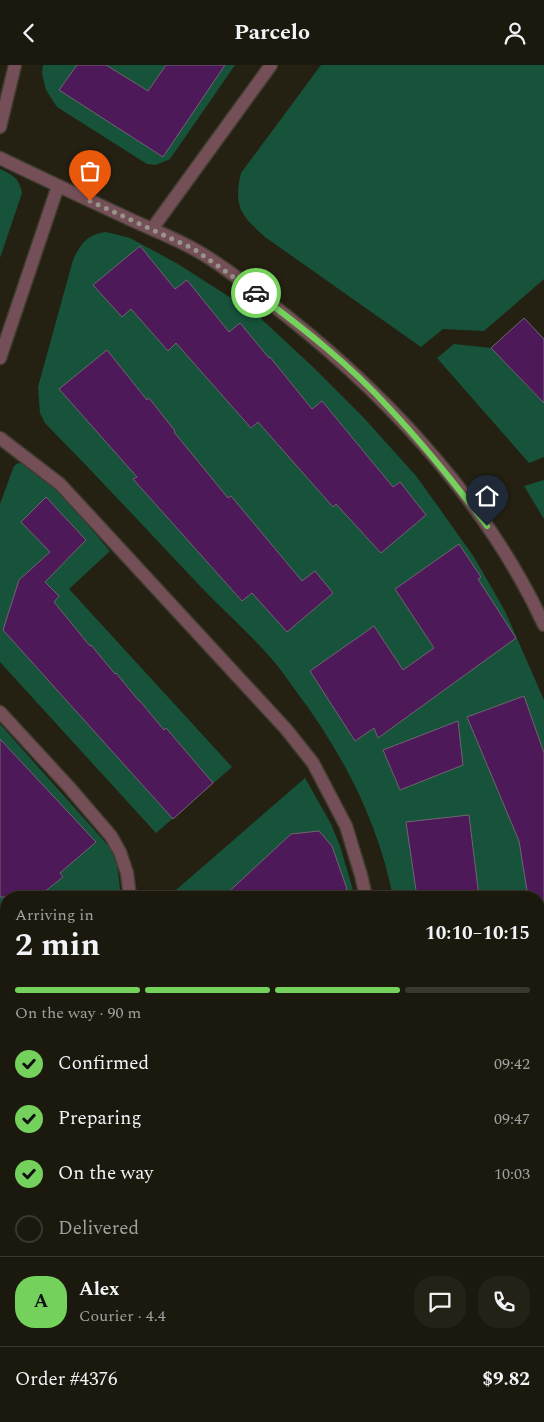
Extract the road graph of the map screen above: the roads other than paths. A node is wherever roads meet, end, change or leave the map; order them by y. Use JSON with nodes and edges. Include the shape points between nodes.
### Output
{"nodes":[{"id":1,"x":15,"y":65,"type":"edge"},
{"id":2,"x":271,"y":65,"type":"edge"},
{"id":3,"x":0,"y":127,"type":"edge"},
{"id":4,"x":0,"y":158,"type":"edge"},
{"id":5,"x":58,"y":186,"type":"junction"},
{"id":6,"x":152,"y":229,"type":"junction"},
{"id":7,"x":0,"y":358,"type":"edge"},
{"id":8,"x":0,"y":437,"type":"edge"},
{"id":9,"x":544,"y":625,"type":"edge"},
{"id":10,"x":0,"y":712,"type":"edge"},
{"id":11,"x":129,"y":891,"type":"edge"},
{"id":12,"x":365,"y":891,"type":"edge"}],
"edges":[{"from":1,"to":3,"type":"street"},
{"from":2,"to":6,"type":"street"},
{"from":4,"to":5,"type":"street"},
{"from":5,"to":6,"type":"street"},
{"from":5,"to":7,"type":"street"},
{"from":6,"to":9,"type":"street","via":[[194,249],[238,279],[327,348],[388,407],[446,472],[496,537]]},
{"from":8,"to":12,"type":"street","via":[[60,484],[286,729],[313,763],[346,826]]},
{"from":10,"to":11,"type":"street","via":[[111,836],[127,873]]}]}
